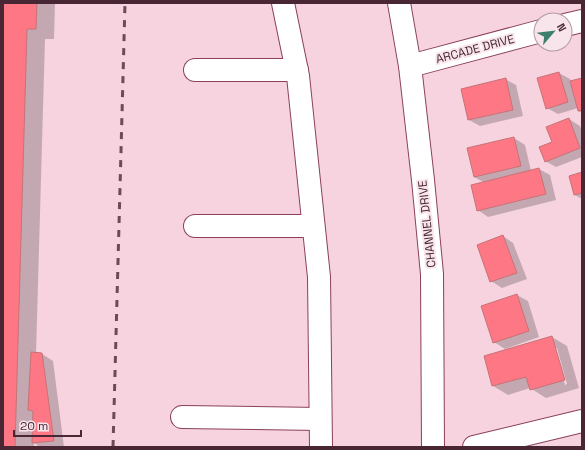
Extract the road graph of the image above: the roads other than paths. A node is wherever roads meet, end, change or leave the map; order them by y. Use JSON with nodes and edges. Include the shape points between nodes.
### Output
{"nodes":[{"id":1,"x":283,"y":3,"type":"edge"},
{"id":2,"x":399,"y":3,"type":"edge"},
{"id":3,"x":533,"y":34,"type":"edge"},
{"id":4,"x":410,"y":66,"type":"junction"},
{"id":5,"x":195,"y":70,"type":"dead end"},
{"id":6,"x":297,"y":70,"type":"junction"},
{"id":7,"x":195,"y":226,"type":"dead end"},
{"id":8,"x":313,"y":226,"type":"junction"},
{"id":9,"x":182,"y":417,"type":"dead end"},
{"id":10,"x":320,"y":419,"type":"junction"},
{"id":11,"x":582,"y":421,"type":"edge"},
{"id":12,"x":321,"y":447,"type":"edge"},
{"id":13,"x":433,"y":447,"type":"edge"},
{"id":14,"x":474,"y":447,"type":"edge"}],
"edges":[{"from":1,"to":6,"type":"street"},
{"from":2,"to":4,"type":"street","name":"CHANNEL DRIVE"},
{"from":3,"to":4,"type":"street","name":"ARCADE DRIVE"},
{"from":4,"to":13,"type":"street","name":"CHANNEL DRIVE","via":[[432,274]]},
{"from":5,"to":6,"type":"street"},
{"from":6,"to":8,"type":"street"},
{"from":7,"to":8,"type":"street"},
{"from":8,"to":10,"type":"street","via":[[319,277]]},
{"from":9,"to":10,"type":"street"},
{"from":10,"to":12,"type":"street"},
{"from":11,"to":14,"type":"street"}]}
